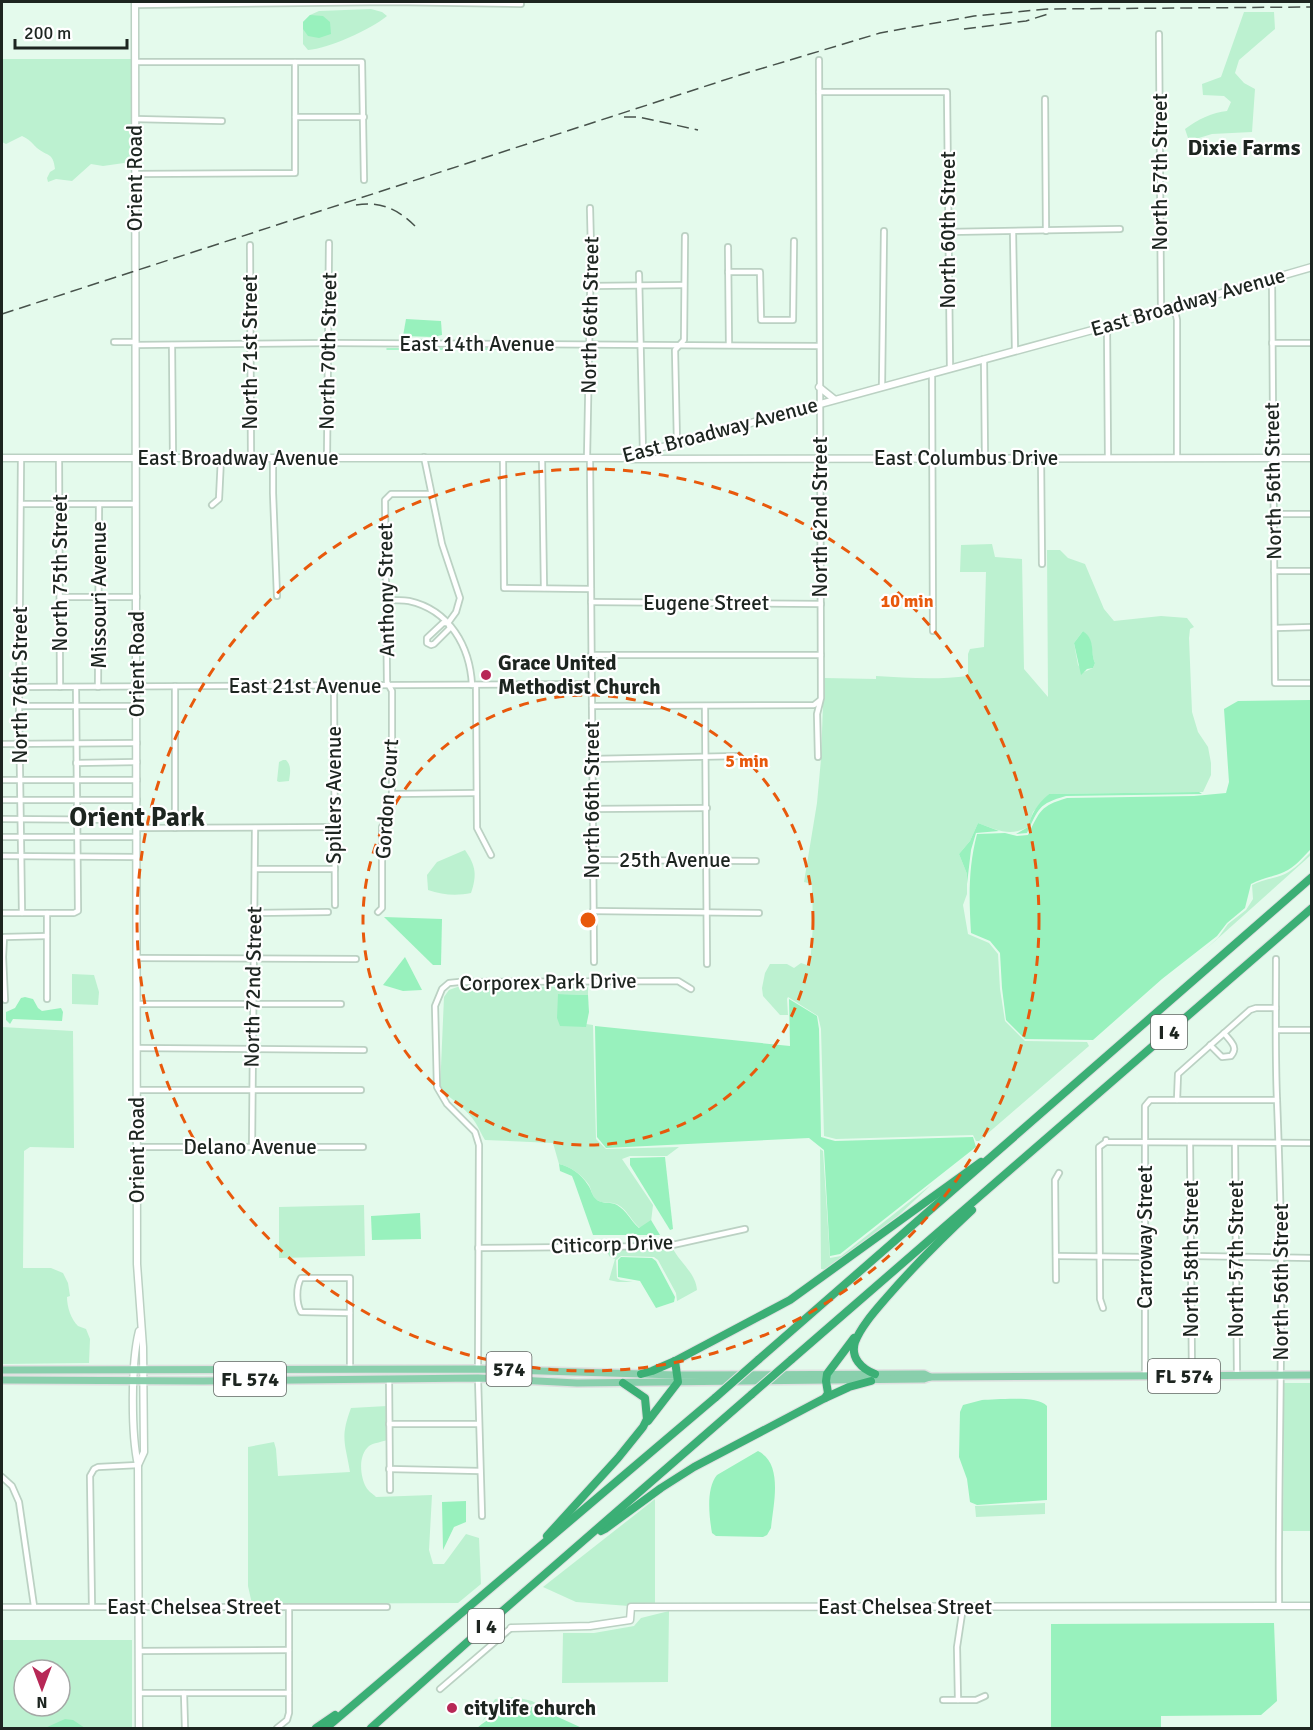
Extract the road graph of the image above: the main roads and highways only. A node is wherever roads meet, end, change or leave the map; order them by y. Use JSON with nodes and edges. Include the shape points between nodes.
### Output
{"nodes":[{"id":1,"x":1311,"y":877,"type":"edge"},
{"id":2,"x":1311,"y":908,"type":"edge"},
{"id":3,"x":993,"y":1156,"type":"junction"},
{"id":4,"x":1026,"y":1156,"type":"junction"},
{"id":5,"x":875,"y":1311,"type":"junction"},
{"id":6,"x":675,"y":1361,"type":"junction"},
{"id":7,"x":377,"y":1369,"type":"junction"},
{"id":8,"x":2,"y":1370,"type":"edge"},
{"id":9,"x":640,"y":1374,"type":"junction"},
{"id":10,"x":1311,"y":1376,"type":"edge"},
{"id":11,"x":873,"y":1377,"type":"junction"},
{"id":12,"x":930,"y":1377,"type":"joint"},
{"id":13,"x":366,"y":1378,"type":"junction"},
{"id":14,"x":387,"y":1378,"type":"junction"},
{"id":15,"x":677,"y":1378,"type":"junction"},
{"id":16,"x":826,"y":1378,"type":"junction"},
{"id":17,"x":2,"y":1380,"type":"edge"},
{"id":18,"x":623,"y":1383,"type":"junction"},
{"id":19,"x":825,"y":1398,"type":"junction"},
{"id":20,"x":643,"y":1427,"type":"junction"},
{"id":21,"x":594,"y":1533,"type":"junction"},
{"id":22,"x":525,"y":1561,"type":"junction"},
{"id":23,"x":355,"y":1704,"type":"junction"},
{"id":24,"x":316,"y":1728,"type":"edge"},
{"id":25,"x":326,"y":1728,"type":"edge"},
{"id":26,"x":372,"y":1728,"type":"edge"}],
"edges":[{"from":1,"to":3,"type":"highway","number":"I 4"},
{"from":2,"to":4,"type":"highway","number":"I 4"},
{"from":3,"to":6,"type":"highway","via":[[790,1300]]},
{"from":3,"to":22,"type":"highway","number":"I 4","bridge":true},
{"from":4,"to":5,"type":"highway","via":[[908,1272]]},
{"from":4,"to":21,"type":"highway","number":"I 4","bridge":true},
{"from":5,"to":11,"type":"highway","via":[[855,1343],[854,1353]]},
{"from":5,"to":16,"type":"highway"},
{"from":6,"to":9,"type":"highway"},
{"from":6,"to":15,"type":"highway"},
{"from":7,"to":8,"type":"main road","number":"574"},
{"from":7,"to":9,"type":"main road","number":"574"},
{"from":7,"to":13,"type":"main road"},
{"from":7,"to":14,"type":"main road"},
{"from":9,"to":15,"type":"main road","number":"574"},
{"from":10,"to":12,"type":"main road","number":"FL 574"},
{"from":11,"to":12,"type":"main road","number":"574"},
{"from":11,"to":16,"type":"main road","number":"574"},
{"from":11,"to":19,"type":"highway"},
{"from":13,"to":14,"type":"main road","number":"FL 574"},
{"from":13,"to":17,"type":"main road","number":"FL 574"},
{"from":14,"to":18,"type":"main road","number":"FL 574"},
{"from":15,"to":16,"type":"main road","number":"574"},
{"from":15,"to":18,"type":"main road","number":"FL 574"},
{"from":15,"to":20,"type":"highway"},
{"from":16,"to":19,"type":"highway","via":[[829,1387]]},
{"from":18,"to":20,"type":"highway","via":[[645,1398],[648,1411]]},
{"from":19,"to":21,"type":"highway","via":[[694,1467]]},
{"from":20,"to":22,"type":"highway"},
{"from":21,"to":26,"type":"highway","number":"I 4"},
{"from":22,"to":23,"type":"highway","number":"I 4"},
{"from":23,"to":24,"type":"highway"},
{"from":23,"to":25,"type":"highway","number":"I 4"}]}
